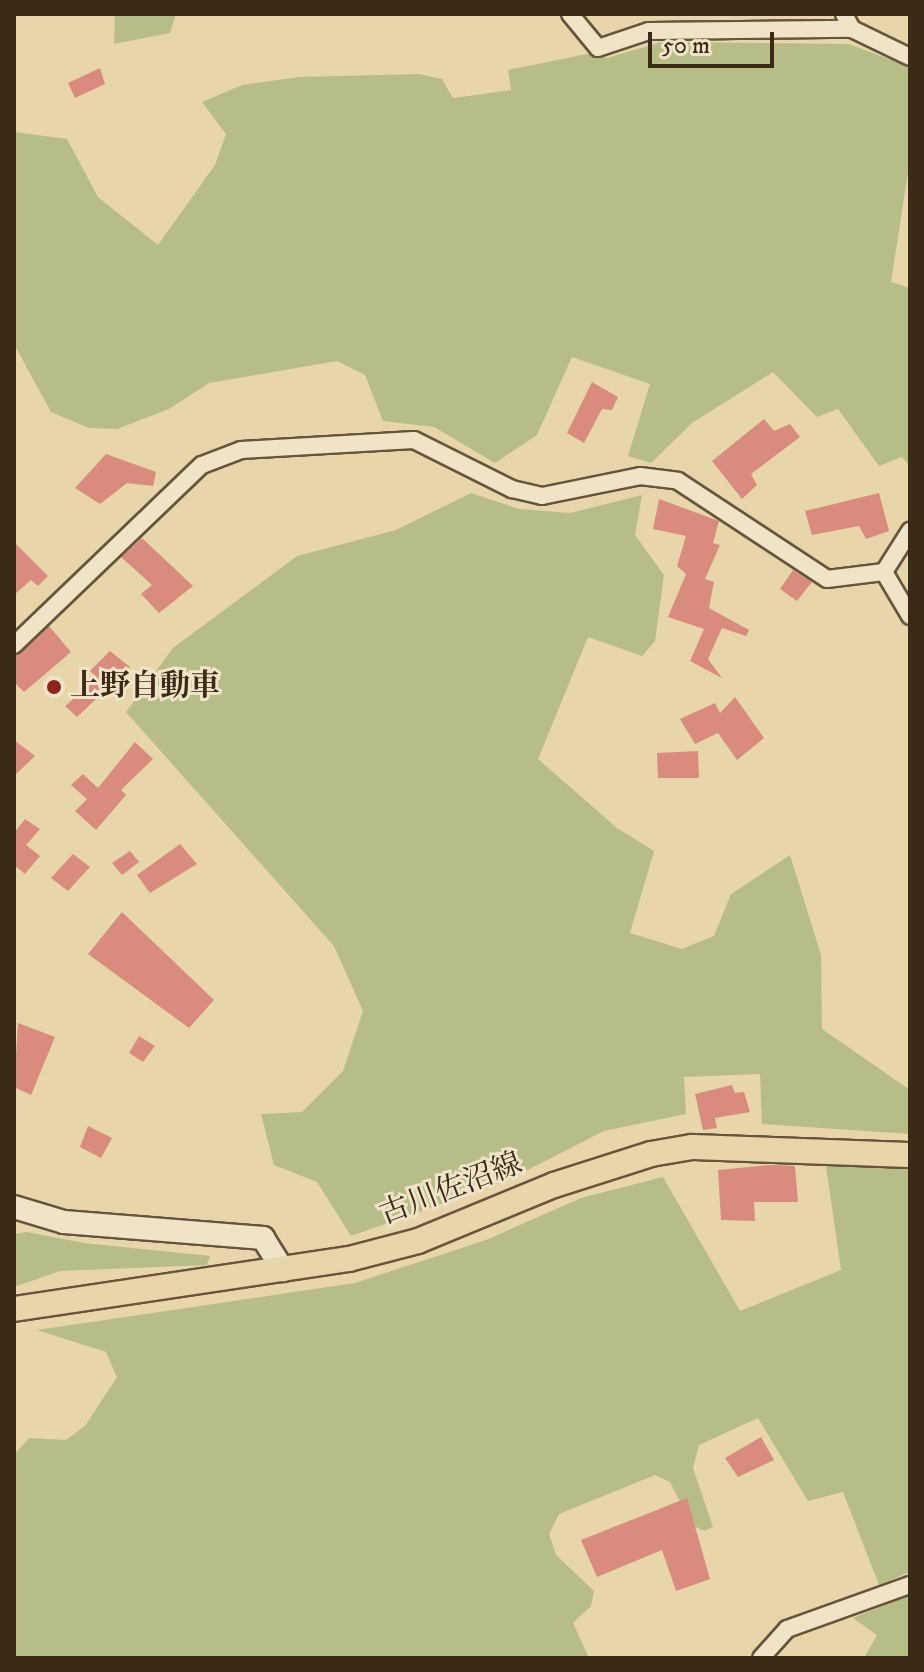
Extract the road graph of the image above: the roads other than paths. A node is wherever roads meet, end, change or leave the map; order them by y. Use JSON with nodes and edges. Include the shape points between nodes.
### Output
{"nodes":[{"id":1,"x":570,"y":14,"type":"edge"},
{"id":2,"x":848,"y":22,"type":"edge"},
{"id":3,"x":910,"y":57,"type":"edge"},
{"id":4,"x":910,"y":531,"type":"edge"},
{"id":5,"x":884,"y":572,"type":"junction"},
{"id":6,"x":910,"y":616,"type":"edge"},
{"id":7,"x":14,"y":645,"type":"edge"},
{"id":8,"x":910,"y":1155,"type":"edge"},
{"id":9,"x":14,"y":1207,"type":"edge"},
{"id":10,"x":283,"y":1270,"type":"junction"},
{"id":11,"x":14,"y":1309,"type":"edge"},
{"id":12,"x":910,"y":1585,"type":"edge"},
{"id":13,"x":761,"y":1658,"type":"edge"}],
"edges":[{"from":1,"to":2,"type":"street","via":[[598,48],[649,31]]},
{"from":2,"to":3,"type":"street"},
{"from":4,"to":5,"type":"street"},
{"from":5,"to":6,"type":"street"},
{"from":5,"to":7,"type":"street","via":[[827,579],[695,488],[660,477],[542,496],[512,489],[414,440],[241,450],[202,465]]},
{"from":8,"to":10,"type":"main road","name":"古川佐沼線","via":[[715,1147],[651,1154],[567,1180],[418,1241]]},
{"from":9,"to":10,"type":"street","via":[[64,1222],[263,1238]]},
{"from":10,"to":11,"type":"main road","name":"古川佐沼線"},
{"from":12,"to":13,"type":"street","via":[[787,1629]]}]}
